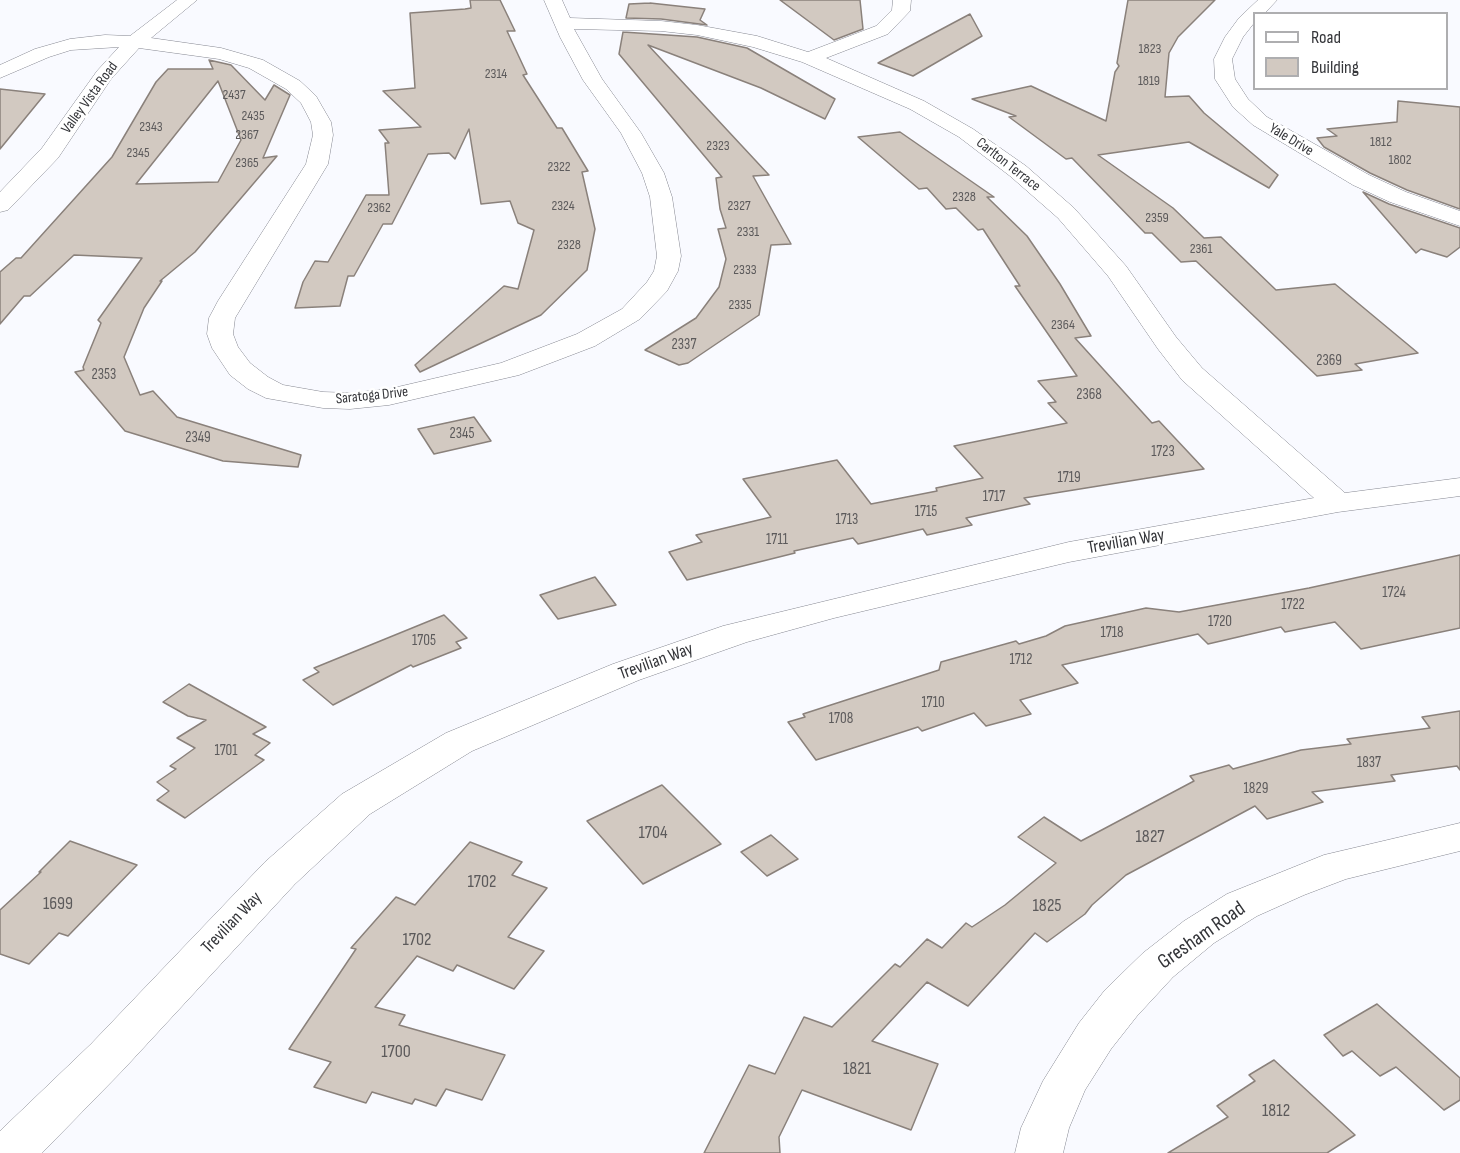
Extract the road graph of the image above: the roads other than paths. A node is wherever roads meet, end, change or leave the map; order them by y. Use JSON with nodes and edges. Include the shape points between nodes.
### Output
{"nodes":[{"id":1,"x":188,"y":0,"type":"edge"},
{"id":2,"x":553,"y":0,"type":"edge"},
{"id":3,"x":902,"y":0,"type":"edge"},
{"id":4,"x":1268,"y":0,"type":"edge"},
{"id":5,"x":1255,"y":12,"type":"edge"},
{"id":6,"x":1253,"y":14,"type":"edge"},
{"id":7,"x":564,"y":23,"type":"junction"},
{"id":8,"x":134,"y":42,"type":"junction"},
{"id":9,"x":809,"y":58,"type":"junction"},
{"id":10,"x":0,"y":72,"type":"edge"},
{"id":11,"x":0,"y":205,"type":"edge"},
{"id":12,"x":1460,"y":219,"type":"edge"},
{"id":13,"x":1460,"y":487,"type":"edge"},
{"id":14,"x":1338,"y":503,"type":"junction"},
{"id":15,"x":1460,"y":837,"type":"edge"},
{"id":16,"x":0,"y":1146,"type":"edge"},
{"id":17,"x":9,"y":1153,"type":"edge"},
{"id":18,"x":1039,"y":1153,"type":"edge"}],
"edges":[{"from":1,"to":8,"type":"street","name":"Valley Vista Road"},
{"from":2,"to":7,"type":"street","name":"Saratoga Drive"},
{"from":3,"to":9,"type":"street","via":[[901,11],[882,30]]},
{"from":4,"to":5,"type":"street","name":"Yale Drive"},
{"from":6,"to":12,"type":"street","name":"Yale Drive","via":[[1234,37],[1223,59],[1225,79],[1240,103],[1260,121],[1361,180]]},
{"from":7,"to":8,"type":"street","name":"Saratoga Drive","via":[[593,80],[631,133],[653,173],[661,197],[669,256],[658,286],[612,326],[541,358],[412,393],[350,401],[298,397],[258,383],[240,369],[220,334],[222,318],[231,301],[317,164],[323,135],[309,100],[293,85],[245,60],[198,49]]},
{"from":7,"to":9,"type":"street","name":"Carlton Terrace","via":[[697,30]]},
{"from":8,"to":10,"type":"street","name":"Saratoga Drive","via":[[70,45]]},
{"from":8,"to":11,"type":"street","name":"Valley Vista Road","via":[[104,75],[50,153]]},
{"from":9,"to":14,"type":"street","name":"Carlton Terrace","via":[[917,105],[966,133],[1018,171],[1066,213],[1117,271],[1192,374]]},
{"from":13,"to":14,"type":"street","name":"Trevilian Way"},
{"from":14,"to":17,"type":"street","name":"Trevilian Way","via":[[1069,552],[735,634],[626,672],[459,742],[356,804],[280,873],[107,1057]]},
{"from":15,"to":18,"type":"street","name":"Gresham Road","via":[[1338,866],[1242,905],[1199,932],[1158,965],[1095,1036],[1066,1081],[1045,1128]]},
{"from":16,"to":17,"type":"street"}]}
